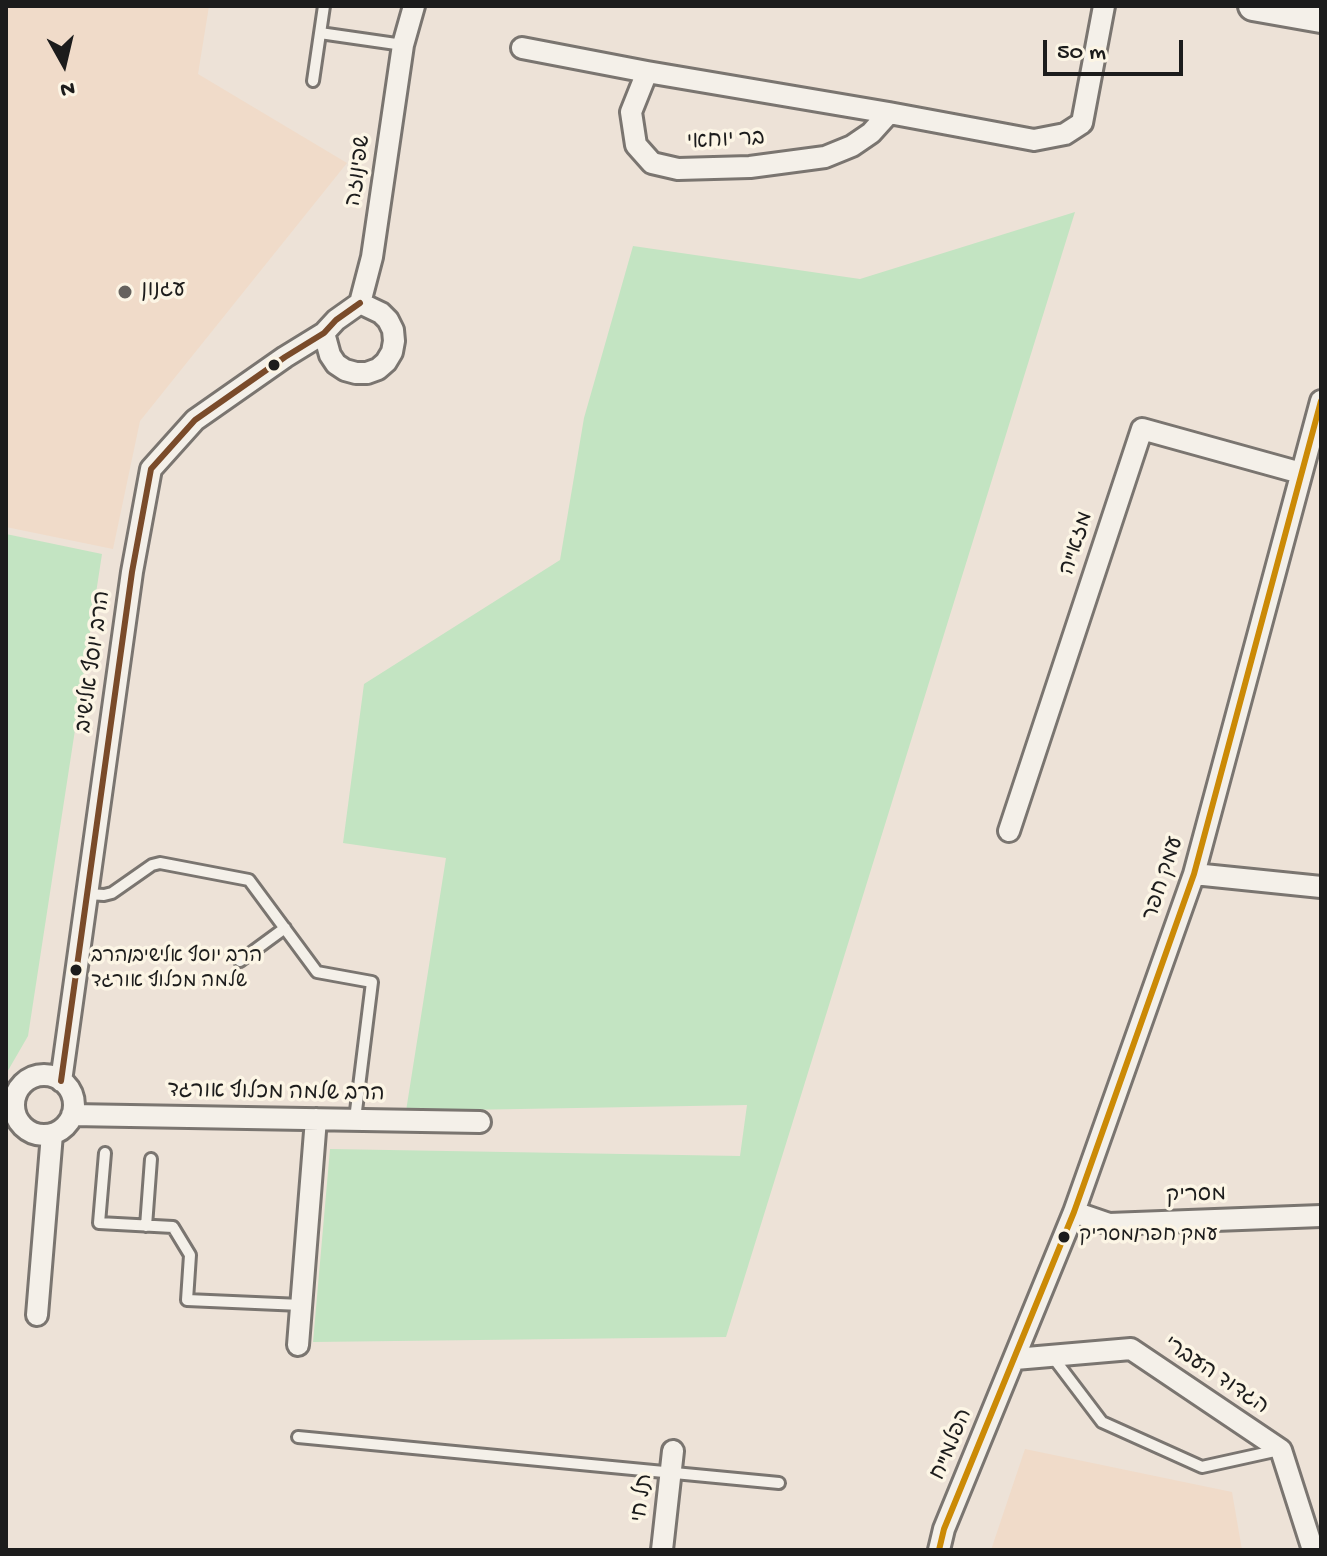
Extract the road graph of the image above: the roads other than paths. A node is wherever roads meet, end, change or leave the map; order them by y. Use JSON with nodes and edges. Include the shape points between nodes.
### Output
{"nodes":[{"id":1,"x":324,"y":6,"type":"edge"},
{"id":2,"x":402,"y":6,"type":"edge"},
{"id":3,"x":414,"y":6,"type":"edge"},
{"id":4,"x":1104,"y":6,"type":"edge"},
{"id":5,"x":1253,"y":6,"type":"edge"},
{"id":6,"x":1321,"y":18,"type":"edge"},
{"id":7,"x":320,"y":33,"type":"junction"},
{"id":8,"x":403,"y":45,"type":"junction"},
{"id":9,"x":522,"y":48,"type":"dead end"},
{"id":10,"x":647,"y":72,"type":"junction"},
{"id":11,"x":313,"y":81,"type":"dead end"},
{"id":12,"x":889,"y":113,"type":"junction"},
{"id":13,"x":360,"y":303,"type":"junction"},
{"id":14,"x":324,"y":333,"type":"junction"},
{"id":15,"x":1321,"y":401,"type":"edge"},
{"id":16,"x":1301,"y":473,"type":"junction"},
{"id":17,"x":1009,"y":831,"type":"dead end"},
{"id":18,"x":1194,"y":874,"type":"junction"},
{"id":19,"x":1321,"y":887,"type":"edge"},
{"id":20,"x":87,"y":894,"type":"junction"},
{"id":21,"x":285,"y":928,"type":"junction"},
{"id":22,"x":240,"y":961,"type":"dead end"},
{"id":23,"x":61,"y":1081,"type":"junction"},
{"id":24,"x":10,"y":1111,"type":"edge"},
{"id":25,"x":72,"y":1115,"type":"junction"},
{"id":26,"x":316,"y":1119,"type":"junction"},
{"id":27,"x":355,"y":1119,"type":"junction"},
{"id":28,"x":480,"y":1122,"type":"dead end"},
{"id":29,"x":52,"y":1134,"type":"junction"},
{"id":30,"x":105,"y":1153,"type":"dead end"},
{"id":31,"x":151,"y":1159,"type":"dead end"},
{"id":32,"x":1074,"y":1212,"type":"junction"},
{"id":33,"x":1321,"y":1216,"type":"edge"},
{"id":34,"x":146,"y":1226,"type":"junction"},
{"id":35,"x":301,"y":1305,"type":"junction"},
{"id":36,"x":37,"y":1315,"type":"dead end"},
{"id":37,"x":298,"y":1345,"type":"dead end"},
{"id":38,"x":1052,"y":1356,"type":"junction"},
{"id":39,"x":1015,"y":1359,"type":"junction"},
{"id":40,"x":298,"y":1437,"type":"dead end"},
{"id":41,"x":1281,"y":1450,"type":"junction"},
{"id":42,"x":673,"y":1451,"type":"dead end"},
{"id":43,"x":671,"y":1473,"type":"junction"},
{"id":44,"x":779,"y":1483,"type":"dead end"},
{"id":45,"x":662,"y":1550,"type":"edge"},
{"id":46,"x":939,"y":1550,"type":"edge"},
{"id":47,"x":1313,"y":1550,"type":"edge"}],
"edges":[{"from":1,"to":7,"type":"lane"},
{"from":2,"to":8,"type":"street","name":"שפינוזה"},
{"from":3,"to":8,"type":"street","name":"שפינוזה"},
{"from":4,"to":12,"type":"street","via":[[1082,123],[1065,134],[1034,140]]},
{"from":5,"to":6,"type":"main road"},
{"from":7,"to":8,"type":"lane"},
{"from":7,"to":11,"type":"lane"},
{"from":8,"to":13,"type":"street","name":"שפינוזה","via":[[372,257]]},
{"from":9,"to":10,"type":"street"},
{"from":10,"to":12,"type":"street"},
{"from":10,"to":12,"type":"street","name":"בר יוחאי","via":[[631,112],[636,145],[652,163],[678,169],[825,157],[871,133]]},
{"from":13,"to":14,"type":"street"},
{"from":13,"to":14,"type":"street","via":[[381,313],[393,330],[392,352],[378,369],[356,373],[336,364]]},
{"from":14,"to":20,"type":"street","name":"הרב יוסף אלישיב","via":[[195,420],[151,469]]},
{"from":15,"to":16,"type":"street","name":"עמק חפר"},
{"from":16,"to":17,"type":"street","name":"מזא\"ה","via":[[1142,429]]},
{"from":16,"to":18,"type":"street","name":"עמק חפר"},
{"from":18,"to":19,"type":"street"},
{"from":18,"to":32,"type":"street","name":"עמק חפר"},
{"from":20,"to":21,"type":"lane","via":[[112,893],[160,863],[249,880]]},
{"from":20,"to":23,"type":"street","name":"הרב יוסף אלישיב"},
{"from":21,"to":22,"type":"lane"},
{"from":21,"to":27,"type":"lane","via":[[317,972],[372,982]]},
{"from":23,"to":24,"type":"street","via":[[43,1076],[24,1083]]},
{"from":23,"to":25,"type":"street","via":[[72,1096]]},
{"from":24,"to":29,"type":"street","via":[[33,1133]]},
{"from":25,"to":26,"type":"street","name":"הרב שלמה מכלוף אורגד"},
{"from":25,"to":29,"type":"street"},
{"from":26,"to":27,"type":"street","name":"הרב שלמה מכלוף אורגד"},
{"from":26,"to":35,"type":"street"},
{"from":27,"to":28,"type":"street","name":"הרב שלמה מכלוף אורגד"},
{"from":29,"to":36,"type":"street"},
{"from":30,"to":34,"type":"lane","via":[[99,1223]]},
{"from":31,"to":34,"type":"lane"},
{"from":32,"to":33,"type":"street","name":"מסריק","via":[[1109,1224]]},
{"from":32,"to":39,"type":"street","name":"עמק חפר"},
{"from":34,"to":35,"type":"lane","via":[[173,1227],[190,1255],[187,1300]]},
{"from":35,"to":37,"type":"street"},
{"from":38,"to":39,"type":"street","name":"הגדוד העברי"},
{"from":38,"to":41,"type":"street","name":"הגדוד העברי","via":[[1131,1349]]},
{"from":38,"to":41,"type":"lane","via":[[1102,1422],[1202,1467]]},
{"from":39,"to":46,"type":"street","name":"הפלמ\"ח"},
{"from":40,"to":43,"type":"lane"},
{"from":41,"to":47,"type":"street"},
{"from":42,"to":43,"type":"street","name":"תל חי"},
{"from":43,"to":44,"type":"lane"},
{"from":43,"to":45,"type":"street","name":"תל חי"}]}
